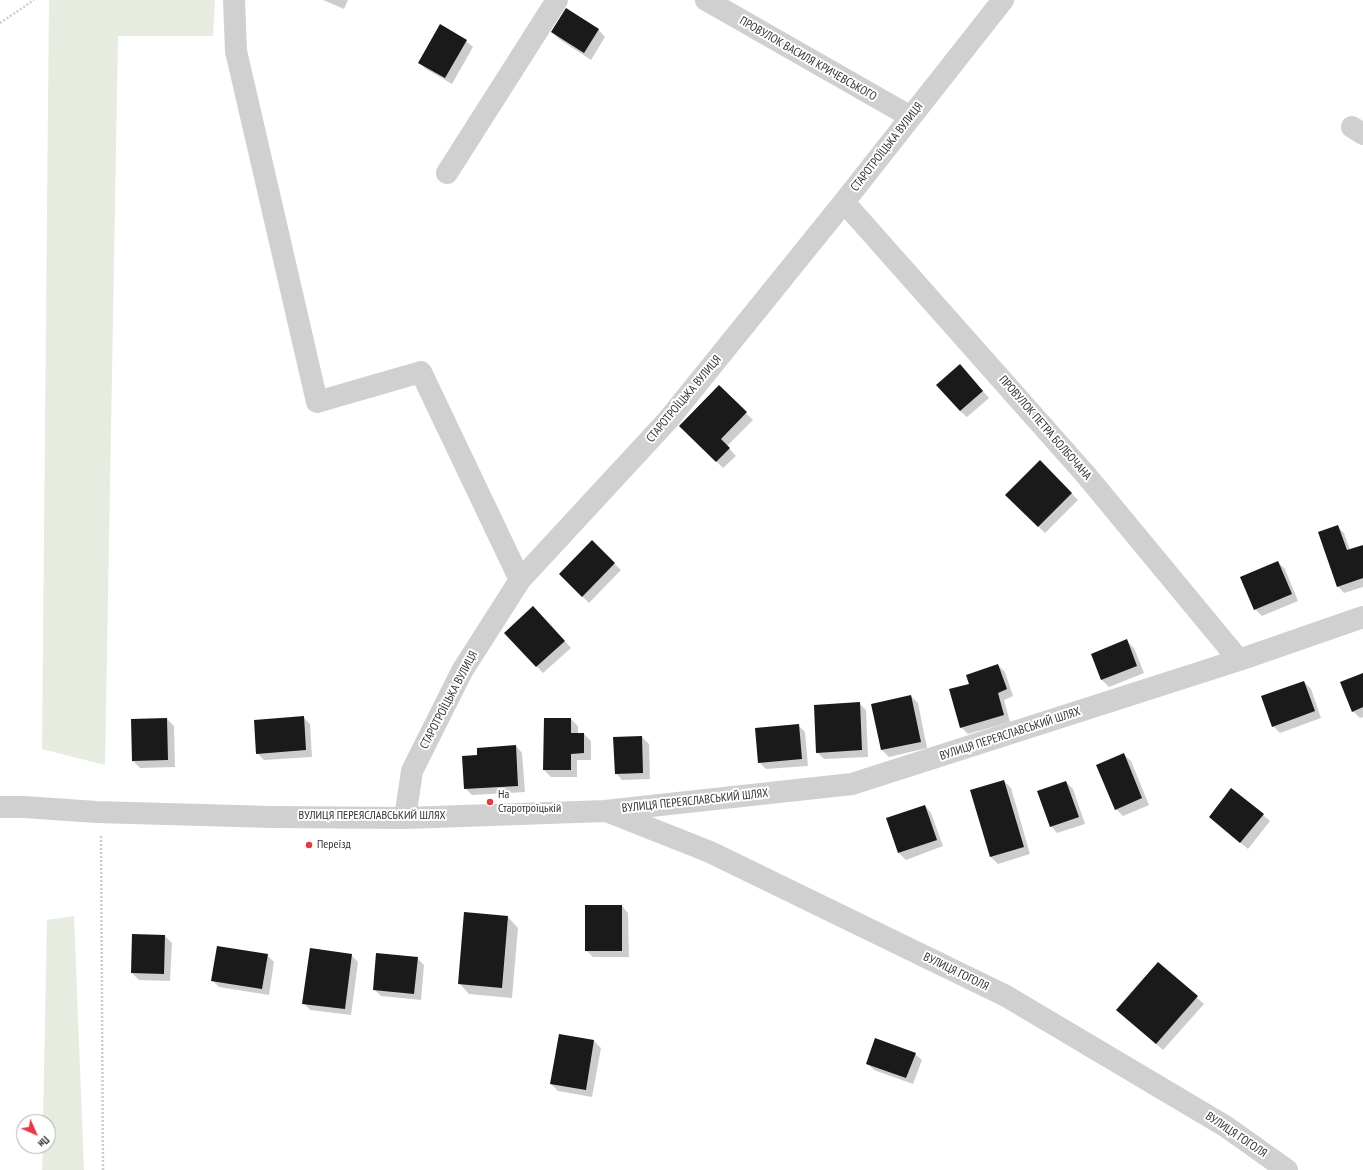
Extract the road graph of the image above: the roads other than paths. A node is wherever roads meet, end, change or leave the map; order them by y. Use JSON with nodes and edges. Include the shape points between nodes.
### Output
{"nodes":[{"id":1,"x":234,"y":0,"type":"edge"},
{"id":2,"x":557,"y":0,"type":"edge"},
{"id":3,"x":706,"y":0,"type":"edge"},
{"id":4,"x":1003,"y":0,"type":"edge"},
{"id":5,"x":911,"y":117,"type":"junction"},
{"id":6,"x":447,"y":173,"type":"dead end"},
{"id":7,"x":844,"y":202,"type":"junction"},
{"id":8,"x":520,"y":580,"type":"junction"},
{"id":9,"x":1363,"y":617,"type":"edge"},
{"id":10,"x":1239,"y":660,"type":"junction"},
{"id":11,"x":0,"y":807,"type":"edge"},
{"id":12,"x":605,"y":810,"type":"junction"},
{"id":13,"x":405,"y":818,"type":"junction"},
{"id":14,"x":1287,"y":1170,"type":"edge"}],
"edges":[{"from":1,"to":8,"type":"street","via":[[236,51],[317,402],[421,372]]},
{"from":2,"to":6,"type":"street"},
{"from":3,"to":5,"type":"street","name":"ПРОВУЛОК ВАСИЛЯ КРИЧЕВСЬКОГО"},
{"from":4,"to":5,"type":"street","name":"СТАРОТРОЇЦЬКА ВУЛИЦЯ"},
{"from":5,"to":7,"type":"street","name":"СТАРОТРОЇЦЬКА ВУЛИЦЯ"},
{"from":7,"to":8,"type":"street","name":"СТАРОТРОЇЦЬКА ВУЛИЦЯ","via":[[668,420]]},
{"from":7,"to":10,"type":"street","name":"ПРОВУЛОК ПЕТРА БОЛБОЧАНА","via":[[1086,475]]},
{"from":8,"to":13,"type":"street","name":"СТАРОТРОЇЦЬКА ВУЛИЦЯ","via":[[462,671],[412,770]]},
{"from":9,"to":10,"type":"street","name":"ВУЛИЦЯ ПЕРЕЯСЛАВСЬКИЙ ШЛЯХ"},
{"from":10,"to":12,"type":"street","name":"ВУЛИЦЯ ПЕРЕЯСЛАВСЬКИЙ ШЛЯХ","via":[[852,784]]},
{"from":11,"to":13,"type":"street","name":"ВУЛИЦЯ ПЕРЕЯСЛАВСЬКИЙ ШЛЯХ","via":[[272,817]]},
{"from":12,"to":13,"type":"street","name":"ВУЛИЦЯ ПЕРЕЯСЛАВСЬКИЙ ШЛЯХ"},
{"from":12,"to":14,"type":"street","name":"ВУЛИЦЯ ГОГОЛЯ","via":[[710,852],[1006,996],[1225,1126]]}]}
